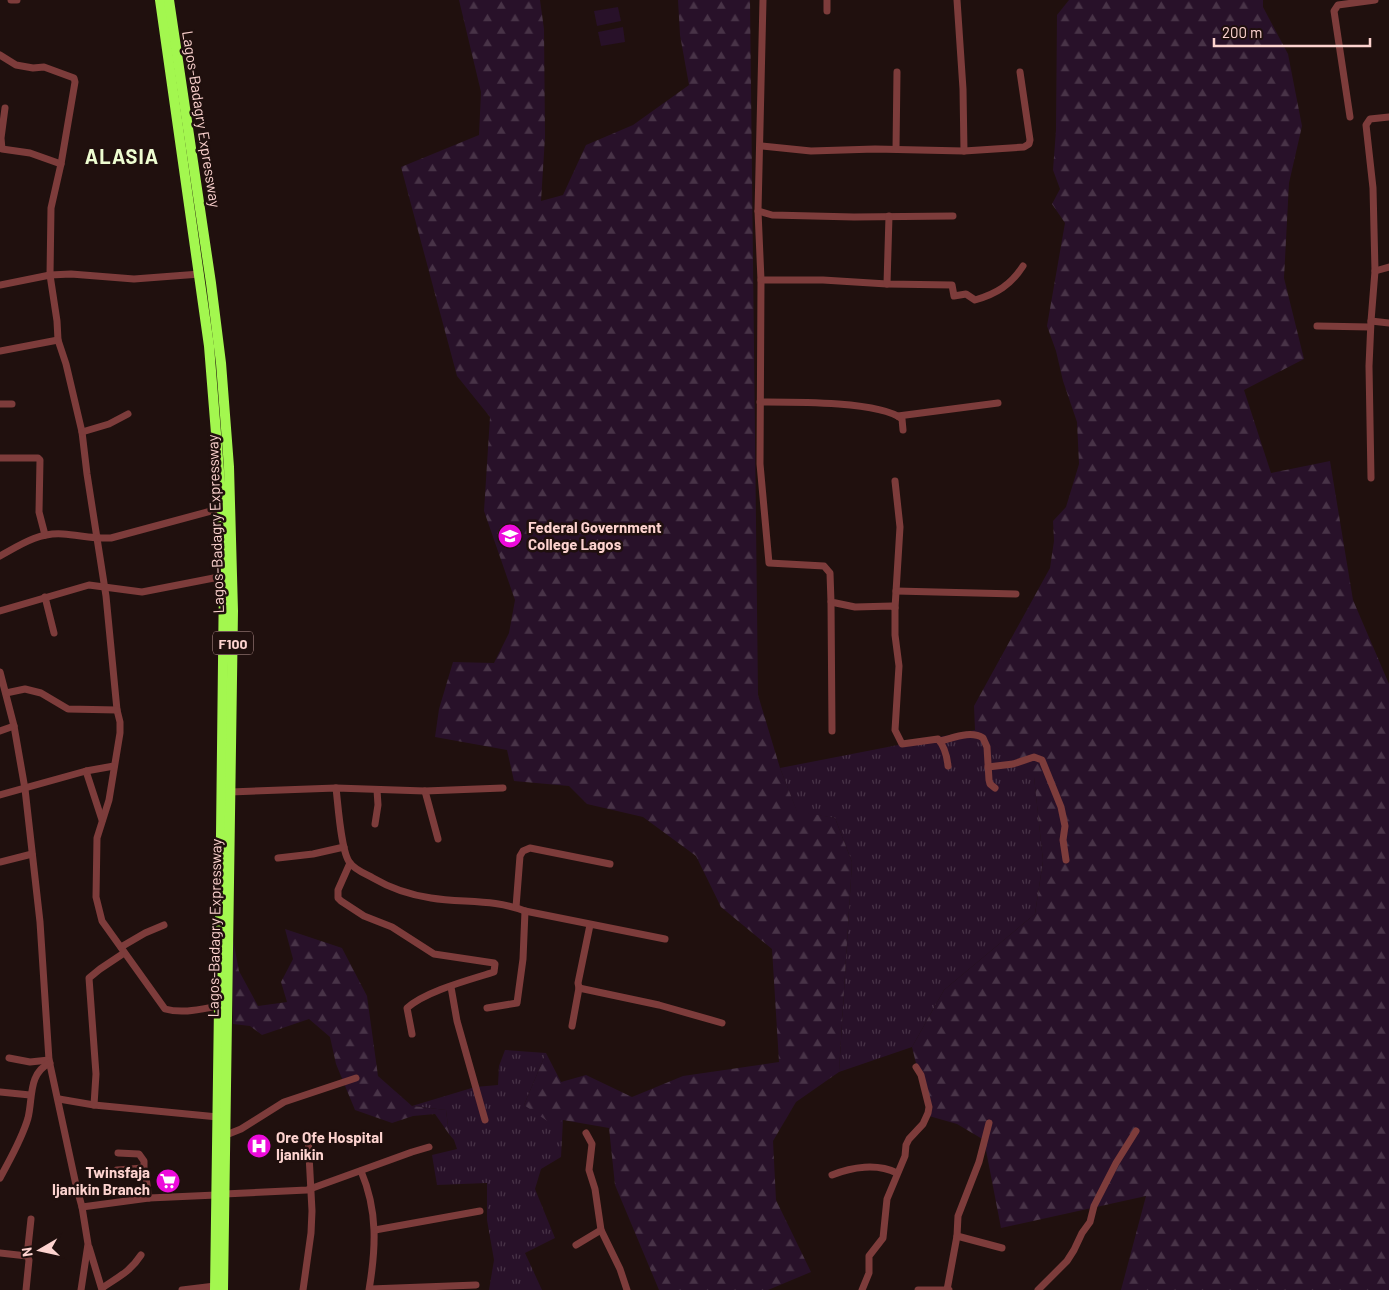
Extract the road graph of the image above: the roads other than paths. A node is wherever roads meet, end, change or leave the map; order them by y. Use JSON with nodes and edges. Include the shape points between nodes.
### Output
{"nodes":[{"id":1,"x":11,"y":0,"type":"edge"},
{"id":2,"x":17,"y":0,"type":"edge"},
{"id":3,"x":160,"y":0,"type":"edge"},
{"id":4,"x":169,"y":0,"type":"edge"},
{"id":5,"x":763,"y":0,"type":"edge"},
{"id":6,"x":827,"y":0,"type":"edge"},
{"id":7,"x":957,"y":0,"type":"edge"},
{"id":8,"x":1375,"y":0,"type":"edge"},
{"id":9,"x":827,"y":11,"type":"dead end"},
{"id":10,"x":0,"y":55,"type":"edge"},
{"id":11,"x":897,"y":72,"type":"dead end"},
{"id":12,"x":1020,"y":72,"type":"dead end"},
{"id":13,"x":5,"y":108,"type":"dead end"},
{"id":14,"x":1350,"y":117,"type":"dead end"},
{"id":15,"x":1389,"y":117,"type":"edge"},
{"id":16,"x":760,"y":146,"type":"junction"},
{"id":17,"x":896,"y":149,"type":"junction"},
{"id":18,"x":964,"y":151,"type":"junction"},
{"id":19,"x":61,"y":164,"type":"junction"},
{"id":20,"x":758,"y":212,"type":"junction"},
{"id":21,"x":889,"y":216,"type":"junction"},
{"id":22,"x":953,"y":216,"type":"dead end"},
{"id":23,"x":1023,"y":266,"type":"dead end"},
{"id":24,"x":1389,"y":267,"type":"edge"},
{"id":25,"x":1376,"y":271,"type":"junction"},
{"id":26,"x":200,"y":274,"type":"junction"},
{"id":27,"x":50,"y":275,"type":"junction"},
{"id":28,"x":761,"y":280,"type":"junction"},
{"id":29,"x":887,"y":284,"type":"junction"},
{"id":30,"x":0,"y":285,"type":"edge"},
{"id":31,"x":1389,"y":323,"type":"edge"},
{"id":32,"x":1370,"y":324,"type":"junction"},
{"id":33,"x":1317,"y":326,"type":"dead end"},
{"id":34,"x":58,"y":340,"type":"junction"},
{"id":35,"x":0,"y":351,"type":"edge"},
{"id":36,"x":760,"y":402,"type":"junction"},
{"id":37,"x":998,"y":403,"type":"dead end"},
{"id":38,"x":0,"y":404,"type":"edge"},
{"id":39,"x":12,"y":404,"type":"dead end"},
{"id":40,"x":128,"y":414,"type":"dead end"},
{"id":41,"x":898,"y":416,"type":"junction"},
{"id":42,"x":903,"y":430,"type":"dead end"},
{"id":43,"x":82,"y":432,"type":"junction"},
{"id":44,"x":0,"y":458,"type":"edge"},
{"id":45,"x":1371,"y":478,"type":"dead end"},
{"id":46,"x":895,"y":481,"type":"dead end"},
{"id":47,"x":222,"y":508,"type":"junction"},
{"id":48,"x":45,"y":535,"type":"junction"},
{"id":49,"x":98,"y":539,"type":"junction"},
{"id":50,"x":0,"y":556,"type":"edge"},
{"id":51,"x":224,"y":576,"type":"junction"},
{"id":52,"x":104,"y":587,"type":"junction"},
{"id":53,"x":896,"y":591,"type":"junction"},
{"id":54,"x":1016,"y":594,"type":"dead end"},
{"id":55,"x":45,"y":597,"type":"junction"},
{"id":56,"x":831,"y":602,"type":"junction"},
{"id":57,"x":895,"y":608,"type":"junction"},
{"id":58,"x":0,"y":611,"type":"edge"},
{"id":59,"x":54,"y":633,"type":"dead end"},
{"id":60,"x":0,"y":672,"type":"edge"},
{"id":61,"x":6,"y":693,"type":"junction"},
{"id":62,"x":117,"y":710,"type":"junction"},
{"id":63,"x":14,"y":726,"type":"junction"},
{"id":64,"x":832,"y":730,"type":"dead end"},
{"id":65,"x":0,"y":731,"type":"edge"},
{"id":66,"x":940,"y":741,"type":"junction"},
{"id":67,"x":114,"y":766,"type":"junction"},
{"id":68,"x":948,"y":766,"type":"dead end"},
{"id":69,"x":988,"y":767,"type":"junction"},
{"id":70,"x":86,"y":771,"type":"junction"},
{"id":71,"x":336,"y":788,"type":"junction"},
{"id":72,"x":503,"y":788,"type":"dead end"},
{"id":73,"x":995,"y":788,"type":"dead end"},
{"id":74,"x":25,"y":789,"type":"junction"},
{"id":75,"x":377,"y":790,"type":"junction"},
{"id":76,"x":425,"y":791,"type":"junction"},
{"id":77,"x":230,"y":792,"type":"junction"},
{"id":78,"x":0,"y":795,"type":"edge"},
{"id":79,"x":102,"y":821,"type":"junction"},
{"id":80,"x":375,"y":824,"type":"dead end"},
{"id":81,"x":438,"y":839,"type":"dead end"},
{"id":82,"x":344,"y":847,"type":"junction"},
{"id":83,"x":32,"y":854,"type":"junction"},
{"id":84,"x":278,"y":858,"type":"dead end"},
{"id":85,"x":1066,"y":860,"type":"dead end"},
{"id":86,"x":0,"y":862,"type":"edge"},
{"id":87,"x":350,"y":863,"type":"junction"},
{"id":88,"x":610,"y":864,"type":"dead end"},
{"id":89,"x":516,"y":908,"type":"junction"},
{"id":90,"x":525,"y":911,"type":"junction"},
{"id":91,"x":164,"y":925,"type":"dead end"},
{"id":92,"x":590,"y":925,"type":"junction"},
{"id":93,"x":665,"y":938,"type":"dead end"},
{"id":94,"x":123,"y":950,"type":"junction"},
{"id":95,"x":451,"y":987,"type":"junction"},
{"id":96,"x":579,"y":988,"type":"junction"},
{"id":97,"x":220,"y":1006,"type":"junction"},
{"id":98,"x":487,"y":1008,"type":"dead end"},
{"id":99,"x":722,"y":1023,"type":"dead end"},
{"id":100,"x":572,"y":1026,"type":"dead end"},
{"id":101,"x":412,"y":1034,"type":"dead end"},
{"id":102,"x":9,"y":1058,"type":"dead end"},
{"id":103,"x":49,"y":1061,"type":"junction"},
{"id":104,"x":916,"y":1067,"type":"dead end"},
{"id":105,"x":356,"y":1078,"type":"dead end"},
{"id":106,"x":0,"y":1092,"type":"edge"},
{"id":107,"x":30,"y":1095,"type":"junction"},
{"id":108,"x":58,"y":1099,"type":"junction"},
{"id":109,"x":94,"y":1105,"type":"junction"},
{"id":110,"x":218,"y":1117,"type":"junction"},
{"id":111,"x":485,"y":1120,"type":"dead end"},
{"id":112,"x":989,"y":1123,"type":"dead end"},
{"id":113,"x":1136,"y":1131,"type":"dead end"},
{"id":114,"x":586,"y":1134,"type":"dead end"},
{"id":115,"x":226,"y":1135,"type":"junction"},
{"id":116,"x":308,"y":1136,"type":"dead end"},
{"id":117,"x":429,"y":1147,"type":"dead end"},
{"id":118,"x":118,"y":1153,"type":"dead end"},
{"id":119,"x":144,"y":1169,"type":"junction"},
{"id":120,"x":117,"y":1170,"type":"dead end"},
{"id":121,"x":361,"y":1171,"type":"junction"},
{"id":122,"x":898,"y":1173,"type":"junction"},
{"id":123,"x":832,"y":1175,"type":"dead end"},
{"id":124,"x":0,"y":1178,"type":"edge"},
{"id":125,"x":310,"y":1189,"type":"junction"},
{"id":126,"x":220,"y":1195,"type":"junction"},
{"id":127,"x":149,"y":1198,"type":"junction"},
{"id":128,"x":82,"y":1208,"type":"junction"},
{"id":129,"x":480,"y":1211,"type":"dead end"},
{"id":130,"x":31,"y":1220,"type":"dead end"},
{"id":131,"x":375,"y":1230,"type":"junction"},
{"id":132,"x":601,"y":1230,"type":"junction"},
{"id":133,"x":957,"y":1236,"type":"junction"},
{"id":134,"x":88,"y":1244,"type":"junction"},
{"id":135,"x":576,"y":1245,"type":"dead end"},
{"id":136,"x":1002,"y":1248,"type":"dead end"},
{"id":137,"x":0,"y":1253,"type":"edge"},
{"id":138,"x":141,"y":1255,"type":"dead end"},
{"id":139,"x":26,"y":1256,"type":"junction"},
{"id":140,"x":476,"y":1285,"type":"dead end"},
{"id":141,"x":102,"y":1289,"type":"edge"},
{"id":142,"x":217,"y":1289,"type":"edge"},
{"id":143,"x":369,"y":1289,"type":"edge"},
{"id":144,"x":26,"y":1290,"type":"edge"},
{"id":145,"x":81,"y":1290,"type":"edge"},
{"id":146,"x":182,"y":1290,"type":"edge"},
{"id":147,"x":303,"y":1290,"type":"edge"},
{"id":148,"x":627,"y":1290,"type":"edge"},
{"id":149,"x":862,"y":1290,"type":"edge"},
{"id":150,"x":918,"y":1290,"type":"edge"},
{"id":151,"x":948,"y":1290,"type":"edge"},
{"id":152,"x":1038,"y":1290,"type":"edge"}],
"edges":[{"from":1,"to":2,"type":"street"},
{"from":3,"to":26,"type":"highway","name":"Lagos-Badagry Expressway","number":"F100"},
{"from":4,"to":77,"type":"highway","name":"Lagos-Badagry Expressway","number":"F100","via":[[211,283],[230,467],[233,611]]},
{"from":5,"to":16,"type":"street"},
{"from":6,"to":9,"type":"street"},
{"from":7,"to":18,"type":"street"},
{"from":8,"to":14,"type":"street","via":[[1338,5],[1334,11]]},
{"from":10,"to":19,"type":"street","via":[[16,65],[44,67],[75,80]]},
{"from":11,"to":17,"type":"street"},
{"from":12,"to":18,"type":"street","via":[[1029,144]]},
{"from":13,"to":19,"type":"street","via":[[2,150],[30,153]]},
{"from":15,"to":25,"type":"street","via":[[1370,119],[1366,126],[1373,188]]},
{"from":16,"to":17,"type":"street","via":[[812,151]]},
{"from":16,"to":20,"type":"street"},
{"from":17,"to":18,"type":"street"},
{"from":19,"to":27,"type":"street","via":[[51,208]]},
{"from":20,"to":21,"type":"street","via":[[803,216]]},
{"from":20,"to":28,"type":"street"},
{"from":21,"to":22,"type":"street"},
{"from":21,"to":29,"type":"street"},
{"from":23,"to":29,"type":"street","via":[[1002,289],[974,300],[966,294],[954,296],[952,285]]},
{"from":24,"to":25,"type":"street"},
{"from":25,"to":32,"type":"street"},
{"from":26,"to":27,"type":"street","via":[[134,279]]},
{"from":26,"to":47,"type":"highway","name":"Lagos-Badagry Expressway","number":"F100"},
{"from":27,"to":30,"type":"street"},
{"from":27,"to":34,"type":"street"},
{"from":28,"to":29,"type":"street"},
{"from":28,"to":36,"type":"street"},
{"from":31,"to":32,"type":"street"},
{"from":32,"to":33,"type":"street"},
{"from":32,"to":45,"type":"street","via":[[1368,414]]},
{"from":34,"to":35,"type":"street"},
{"from":34,"to":43,"type":"street"},
{"from":36,"to":41,"type":"street","via":[[860,406]]},
{"from":36,"to":56,"type":"street","via":[[760,464],[769,563],[824,566],[830,573]]},
{"from":37,"to":41,"type":"street"},
{"from":38,"to":39,"type":"street"},
{"from":40,"to":43,"type":"street"},
{"from":41,"to":42,"type":"street","via":[[902,419]]},
{"from":43,"to":49,"type":"street"},
{"from":44,"to":48,"type":"street","via":[[40,460],[39,512]]},
{"from":46,"to":53,"type":"street","via":[[900,527]]},
{"from":47,"to":49,"type":"street"},
{"from":47,"to":51,"type":"highway","name":"Lagos-Badagry Expressway","number":"F100"},
{"from":48,"to":49,"type":"street"},
{"from":48,"to":50,"type":"street"},
{"from":49,"to":52,"type":"street"},
{"from":51,"to":52,"type":"street","via":[[142,592]]},
{"from":51,"to":97,"type":"highway","name":"Lagos-Badagry Expressway","number":"F100"},
{"from":52,"to":55,"type":"street","via":[[89,585]]},
{"from":52,"to":62,"type":"street"},
{"from":53,"to":54,"type":"street"},
{"from":53,"to":57,"type":"street"},
{"from":55,"to":58,"type":"street"},
{"from":55,"to":59,"type":"street"},
{"from":56,"to":57,"type":"street","via":[[855,607]]},
{"from":56,"to":64,"type":"street"},
{"from":57,"to":66,"type":"street","via":[[899,666],[895,730],[902,744]]},
{"from":60,"to":61,"type":"street"},
{"from":61,"to":62,"type":"street","via":[[25,689],[41,693],[68,709]]},
{"from":61,"to":63,"type":"street"},
{"from":62,"to":67,"type":"street","via":[[120,733]]},
{"from":63,"to":65,"type":"street"},
{"from":63,"to":74,"type":"street"},
{"from":66,"to":68,"type":"street"},
{"from":66,"to":69,"type":"street","via":[[969,734],[980,736],[987,747]]},
{"from":67,"to":70,"type":"street"},
{"from":67,"to":79,"type":"street"},
{"from":69,"to":73,"type":"street","via":[[990,784]]},
{"from":69,"to":85,"type":"street","via":[[1034,757],[1042,760],[1061,807]]},
{"from":70,"to":74,"type":"street"},
{"from":70,"to":79,"type":"street"},
{"from":71,"to":75,"type":"street"},
{"from":71,"to":77,"type":"street"},
{"from":71,"to":82,"type":"street"},
{"from":72,"to":76,"type":"street"},
{"from":74,"to":78,"type":"street"},
{"from":74,"to":83,"type":"street"},
{"from":75,"to":76,"type":"street"},
{"from":75,"to":80,"type":"street"},
{"from":76,"to":81,"type":"street"},
{"from":77,"to":115,"type":"highway","name":"Lagos-Badagry Expressway","number":"F100"},
{"from":79,"to":94,"type":"street","via":[[97,838],[96,897],[102,921]]},
{"from":82,"to":84,"type":"street"},
{"from":82,"to":87,"type":"street"},
{"from":83,"to":86,"type":"street"},
{"from":83,"to":103,"type":"street"},
{"from":87,"to":89,"type":"street","via":[[377,880],[417,895]]},
{"from":87,"to":95,"type":"street","via":[[338,890],[341,901],[364,916],[392,927],[434,954],[494,962],[494,972]]},
{"from":88,"to":89,"type":"street","via":[[530,848],[520,856]]},
{"from":89,"to":90,"type":"street"},
{"from":90,"to":92,"type":"street"},
{"from":90,"to":98,"type":"street","via":[[524,959],[517,1002]]},
{"from":91,"to":94,"type":"street","via":[[145,933]]},
{"from":92,"to":93,"type":"street"},
{"from":92,"to":96,"type":"street"},
{"from":94,"to":97,"type":"street","via":[[165,1009],[176,1012]]},
{"from":94,"to":109,"type":"street","via":[[90,978],[96,1074]]},
{"from":95,"to":101,"type":"street","via":[[407,1008]]},
{"from":95,"to":111,"type":"street","via":[[457,1021]]},
{"from":96,"to":99,"type":"street","via":[[659,1005]]},
{"from":96,"to":100,"type":"street"},
{"from":97,"to":110,"type":"highway","name":"Lagos-Badagry Expressway","number":"F100"},
{"from":102,"to":103,"type":"street"},
{"from":103,"to":107,"type":"street","via":[[42,1066]]},
{"from":103,"to":108,"type":"street"},
{"from":104,"to":122,"type":"street","via":[[921,1075],[928,1113],[906,1145]]},
{"from":105,"to":115,"type":"street","via":[[284,1102]]},
{"from":106,"to":107,"type":"street"},
{"from":107,"to":124,"type":"street","via":[[28,1116]]},
{"from":108,"to":109,"type":"street"},
{"from":108,"to":128,"type":"street"},
{"from":109,"to":110,"type":"street"},
{"from":110,"to":126,"type":"highway","name":"Lagos-Badagry Expressway","number":"F100"},
{"from":112,"to":133,"type":"street","via":[[958,1216]]},
{"from":113,"to":152,"type":"street","via":[[1116,1163],[1074,1250]]},
{"from":114,"to":132,"type":"street","via":[[592,1144],[588,1170],[596,1189]]},
{"from":115,"to":126,"type":"highway","name":"Lagos-Badagry Expressway","number":"F100"},
{"from":116,"to":125,"type":"street"},
{"from":117,"to":121,"type":"street"},
{"from":118,"to":119,"type":"street","via":[[139,1154],[144,1161]]},
{"from":119,"to":120,"type":"street"},
{"from":119,"to":127,"type":"street"},
{"from":121,"to":125,"type":"street"},
{"from":121,"to":131,"type":"street","via":[[369,1189]]},
{"from":122,"to":123,"type":"street","via":[[865,1167],[849,1168]]},
{"from":122,"to":149,"type":"street","via":[[887,1199],[883,1238],[869,1256],[869,1273]]},
{"from":125,"to":126,"type":"street"},
{"from":125,"to":147,"type":"street","via":[[312,1233]]},
{"from":126,"to":127,"type":"street"},
{"from":126,"to":142,"type":"highway","name":"Lagos-Badagry Expressway","number":"F100"},
{"from":127,"to":128,"type":"street"},
{"from":128,"to":134,"type":"street"},
{"from":129,"to":131,"type":"street"},
{"from":130,"to":139,"type":"street"},
{"from":131,"to":143,"type":"street"},
{"from":132,"to":135,"type":"street"},
{"from":132,"to":148,"type":"street","via":[[618,1262]]},
{"from":133,"to":136,"type":"street"},
{"from":133,"to":151,"type":"street"},
{"from":134,"to":141,"type":"street"},
{"from":134,"to":145,"type":"street"},
{"from":137,"to":139,"type":"street"},
{"from":138,"to":141,"type":"street","via":[[134,1266]]},
{"from":139,"to":144,"type":"street"},
{"from":140,"to":143,"type":"street"},
{"from":142,"to":146,"type":"street"},
{"from":150,"to":151,"type":"street"}]}
